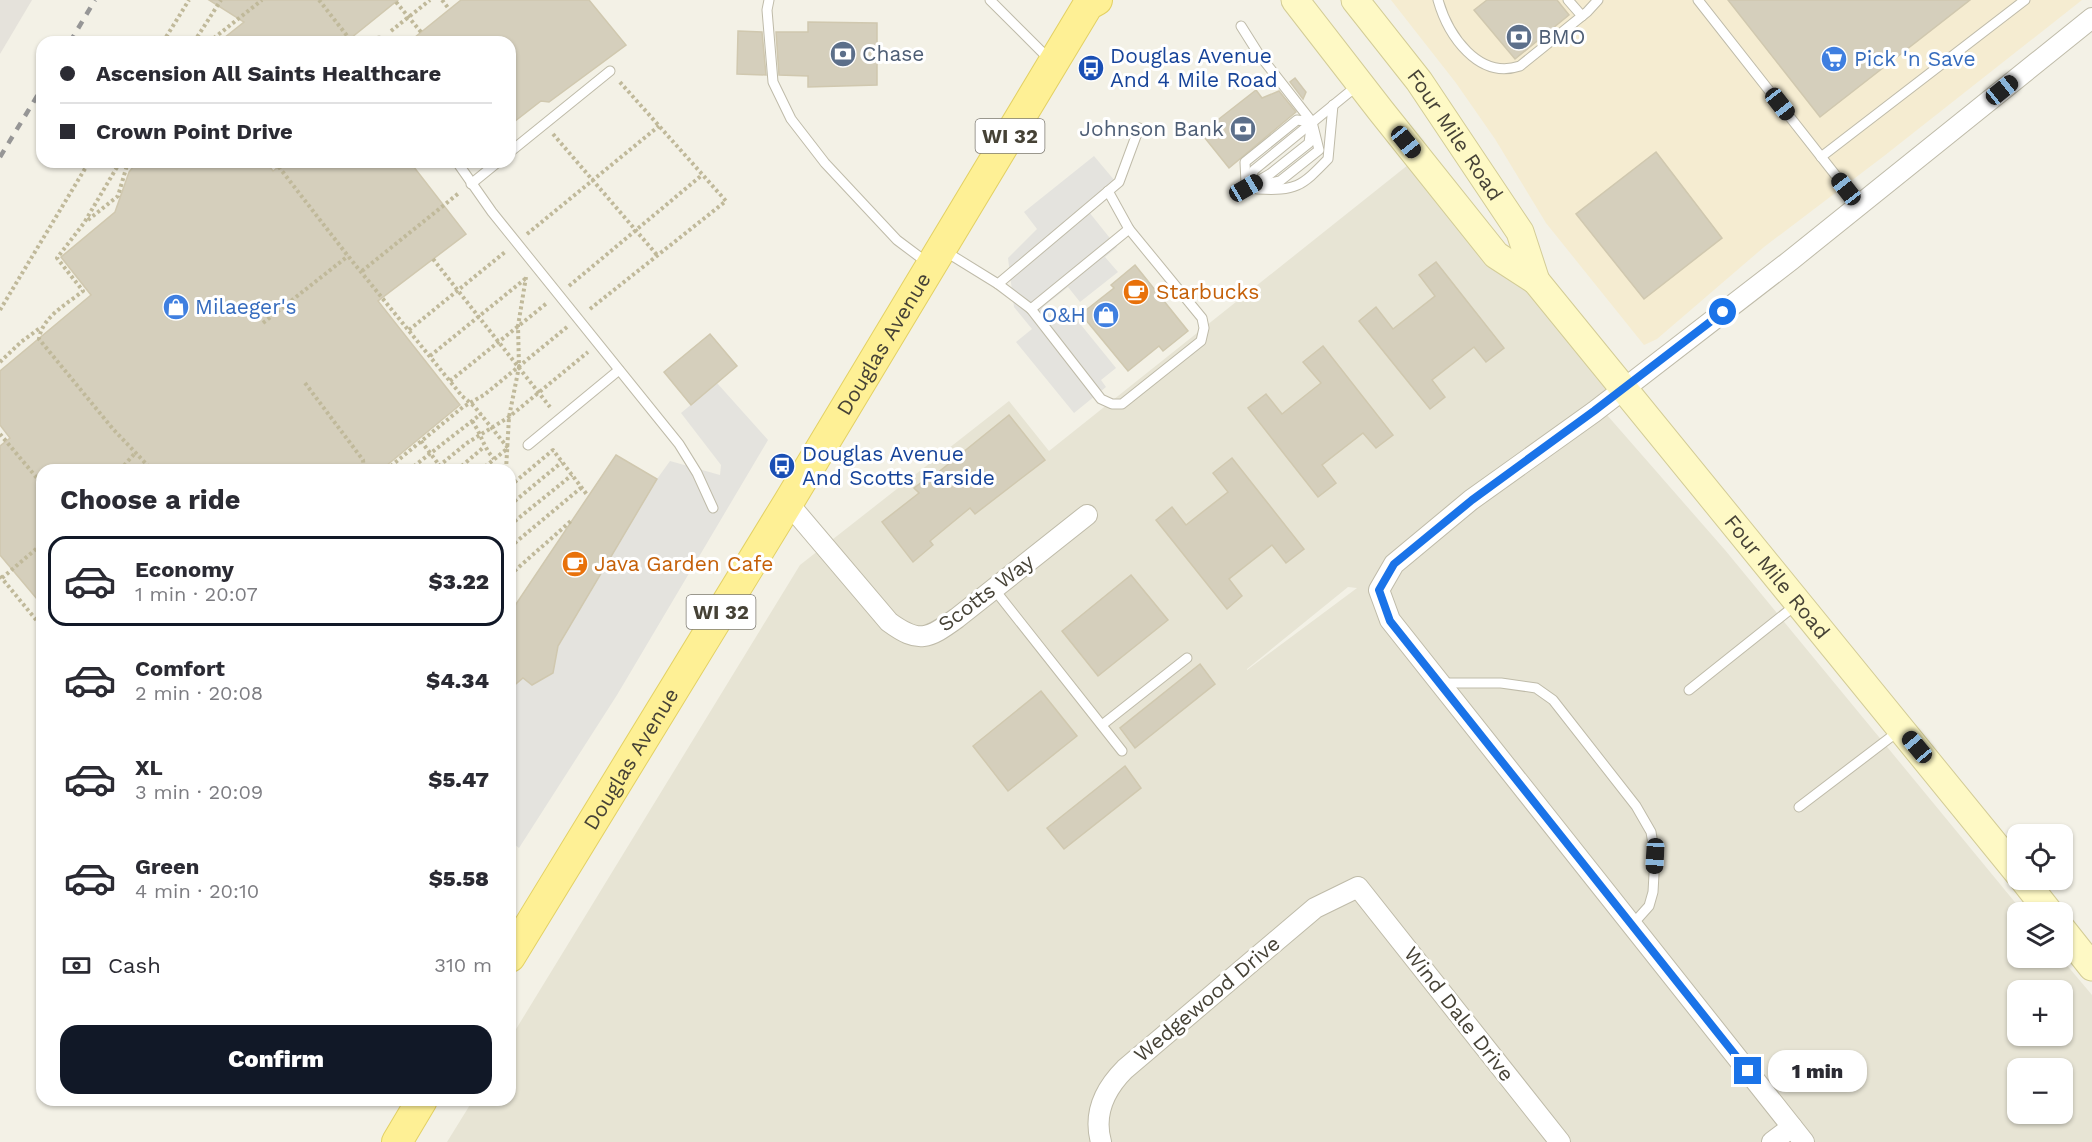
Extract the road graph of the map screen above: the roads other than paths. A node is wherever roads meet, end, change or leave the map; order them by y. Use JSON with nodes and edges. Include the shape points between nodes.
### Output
{"nodes":[{"id":1,"x":769,"y":0,"type":"edge"},
{"id":2,"x":990,"y":0,"type":"edge"},
{"id":3,"x":1295,"y":0,"type":"edge"},
{"id":4,"x":1438,"y":0,"type":"edge"},
{"id":5,"x":1568,"y":0,"type":"edge"},
{"id":6,"x":1598,"y":0,"type":"edge"},
{"id":7,"x":1698,"y":0,"type":"edge"},
{"id":8,"x":2025,"y":0,"type":"edge"},
{"id":9,"x":1359,"y":1,"type":"edge"},
{"id":10,"x":1091,"y":2,"type":"edge"},
{"id":11,"x":1582,"y":16,"type":"junction"},
{"id":12,"x":2092,"y":18,"type":"edge"},
{"id":13,"x":1241,"y":26,"type":"dead end"},
{"id":14,"x":1053,"y":63,"type":"junction"},
{"id":15,"x":610,"y":71,"type":"road end"},
{"id":16,"x":1360,"y":84,"type":"junction"},
{"id":17,"x":1333,"y":105,"type":"junction"},
{"id":18,"x":1312,"y":122,"type":"junction"},
{"id":19,"x":1139,"y":128,"type":"dead end"},
{"id":20,"x":516,"y":147,"type":"edge"},
{"id":21,"x":1821,"y":157,"type":"junction"},
{"id":22,"x":461,"y":168,"type":"edge"},
{"id":23,"x":491,"y":168,"type":"edge"},
{"id":24,"x":471,"y":184,"type":"junction"},
{"id":25,"x":1246,"y":188,"type":"junction"},
{"id":26,"x":1108,"y":191,"type":"junction"},
{"id":27,"x":1859,"y":205,"type":"junction"},
{"id":28,"x":1129,"y":229,"type":"junction"},
{"id":29,"x":936,"y":257,"type":"junction"},
{"id":30,"x":1536,"y":281,"type":"junction"},
{"id":31,"x":998,"y":284,"type":"junction"},
{"id":32,"x":1031,"y":309,"type":"junction"},
{"id":33,"x":619,"y":370,"type":"junction"},
{"id":34,"x":1624,"y":387,"type":"junction"},
{"id":35,"x":528,"y":445,"type":"dead end"},
{"id":36,"x":788,"y":503,"type":"junction"},
{"id":37,"x":713,"y":507,"type":"dead end"},
{"id":38,"x":1087,"y":515,"type":"dead end"},
{"id":39,"x":994,"y":589,"type":"junction"},
{"id":40,"x":1799,"y":602,"type":"junction"},
{"id":41,"x":1186,"y":658,"type":"dead end"},
{"id":42,"x":1440,"y":683,"type":"junction"},
{"id":43,"x":1689,"y":690,"type":"dead end"},
{"id":44,"x":1102,"y":725,"type":"junction"},
{"id":45,"x":1902,"y":729,"type":"junction"},
{"id":46,"x":1122,"y":751,"type":"dead end"},
{"id":47,"x":1799,"y":807,"type":"dead end"},
{"id":48,"x":2007,"y":859,"type":"edge"},
{"id":49,"x":1358,"y":887,"type":"joint"},
{"id":50,"x":2032,"y":890,"type":"edge"},
{"id":51,"x":2041,"y":902,"type":"edge"},
{"id":52,"x":1632,"y":925,"type":"junction"},
{"id":53,"x":2073,"y":943,"type":"edge"},
{"id":54,"x":516,"y":947,"type":"edge"},
{"id":55,"x":2092,"y":967,"type":"edge"},
{"id":56,"x":418,"y":1106,"type":"edge"},
{"id":57,"x":1798,"y":1134,"type":"edge"},
{"id":58,"x":397,"y":1142,"type":"edge"},
{"id":59,"x":1101,"y":1142,"type":"edge"},
{"id":60,"x":1560,"y":1142,"type":"edge"},
{"id":61,"x":1772,"y":1142,"type":"edge"}],
"edges":[{"from":1,"to":29,"type":"lane","via":[[772,82],[791,118],[825,164],[897,240]]},
{"from":2,"to":14,"type":"lane"},
{"from":3,"to":16,"type":"main road","name":"Four Mile Road"},
{"from":4,"to":11,"type":"lane","via":[[1458,41],[1485,66],[1496,69],[1520,66]]},
{"from":5,"to":11,"type":"lane"},
{"from":6,"to":11,"type":"lane"},
{"from":7,"to":21,"type":"lane"},
{"from":8,"to":21,"type":"lane"},
{"from":9,"to":30,"type":"main road","name":"Four Mile Road","via":[[1419,81],[1520,232]]},
{"from":10,"to":14,"type":"main road","name":"Douglas Avenue","number":"WI 32"},
{"from":12,"to":27,"type":"street"},
{"from":13,"to":18,"type":"lane"},
{"from":14,"to":29,"type":"main road","name":"Douglas Avenue","number":"WI 32"},
{"from":15,"to":20,"type":"lane"},
{"from":16,"to":17,"type":"lane"},
{"from":16,"to":30,"type":"main road","name":"Four Mile Road","via":[[1496,255]]},
{"from":17,"to":18,"type":"lane"},
{"from":17,"to":25,"type":"lane","via":[[1328,159],[1319,169],[1295,188]]},
{"from":18,"to":25,"type":"lane","via":[[1254,170]]},
{"from":18,"to":25,"type":"lane","via":[[1309,143]]},
{"from":19,"to":26,"type":"lane","via":[[1119,182]]},
{"from":21,"to":27,"type":"lane"},
{"from":22,"to":24,"type":"lane"},
{"from":23,"to":24,"type":"lane"},
{"from":24,"to":33,"type":"lane"},
{"from":26,"to":28,"type":"lane"},
{"from":26,"to":31,"type":"lane"},
{"from":27,"to":34,"type":"street"},
{"from":28,"to":32,"type":"lane"},
{"from":28,"to":32,"type":"lane","via":[[1202,318],[1201,341],[1122,404],[1112,404],[1101,399]]},
{"from":29,"to":31,"type":"lane"},
{"from":29,"to":36,"type":"main road","name":"Douglas Avenue","number":"WI 32"},
{"from":30,"to":34,"type":"main road","name":"Four Mile Road"},
{"from":31,"to":32,"type":"lane"},
{"from":33,"to":35,"type":"lane"},
{"from":33,"to":37,"type":"lane","via":[[679,444]]},
{"from":34,"to":40,"type":"main road","name":"Four Mile Road"},
{"from":34,"to":42,"type":"street","via":[[1472,500],[1394,564],[1379,590],[1390,621]]},
{"from":36,"to":39,"type":"street","name":"Scotts Way","via":[[889,622],[904,633],[921,638],[938,631]]},
{"from":36,"to":54,"type":"main road","name":"Douglas Avenue","number":"WI 32"},
{"from":38,"to":39,"type":"street","name":"Scotts Way"},
{"from":39,"to":44,"type":"lane"},
{"from":40,"to":43,"type":"lane"},
{"from":40,"to":45,"type":"main road","name":"Four Mile Road"},
{"from":41,"to":44,"type":"lane"},
{"from":42,"to":52,"type":"street"},
{"from":42,"to":52,"type":"lane","via":[[1502,683],[1536,688],[1553,700],[1636,806],[1651,832],[1655,856],[1653,892],[1649,906]]},
{"from":44,"to":46,"type":"lane"},
{"from":45,"to":47,"type":"lane"},
{"from":45,"to":48,"type":"main road","name":"Four Mile Road"},
{"from":49,"to":59,"type":"street","name":"Wedgewood Drive","via":[[1315,908],[1125,1068],[1102,1100],[1098,1119]]},
{"from":49,"to":60,"type":"street","name":"Wind Dale Drive"},
{"from":50,"to":51,"type":"main road"},
{"from":52,"to":57,"type":"street"},
{"from":53,"to":55,"type":"main road"},
{"from":56,"to":58,"type":"main road"},
{"from":57,"to":61,"type":"street"}]}
